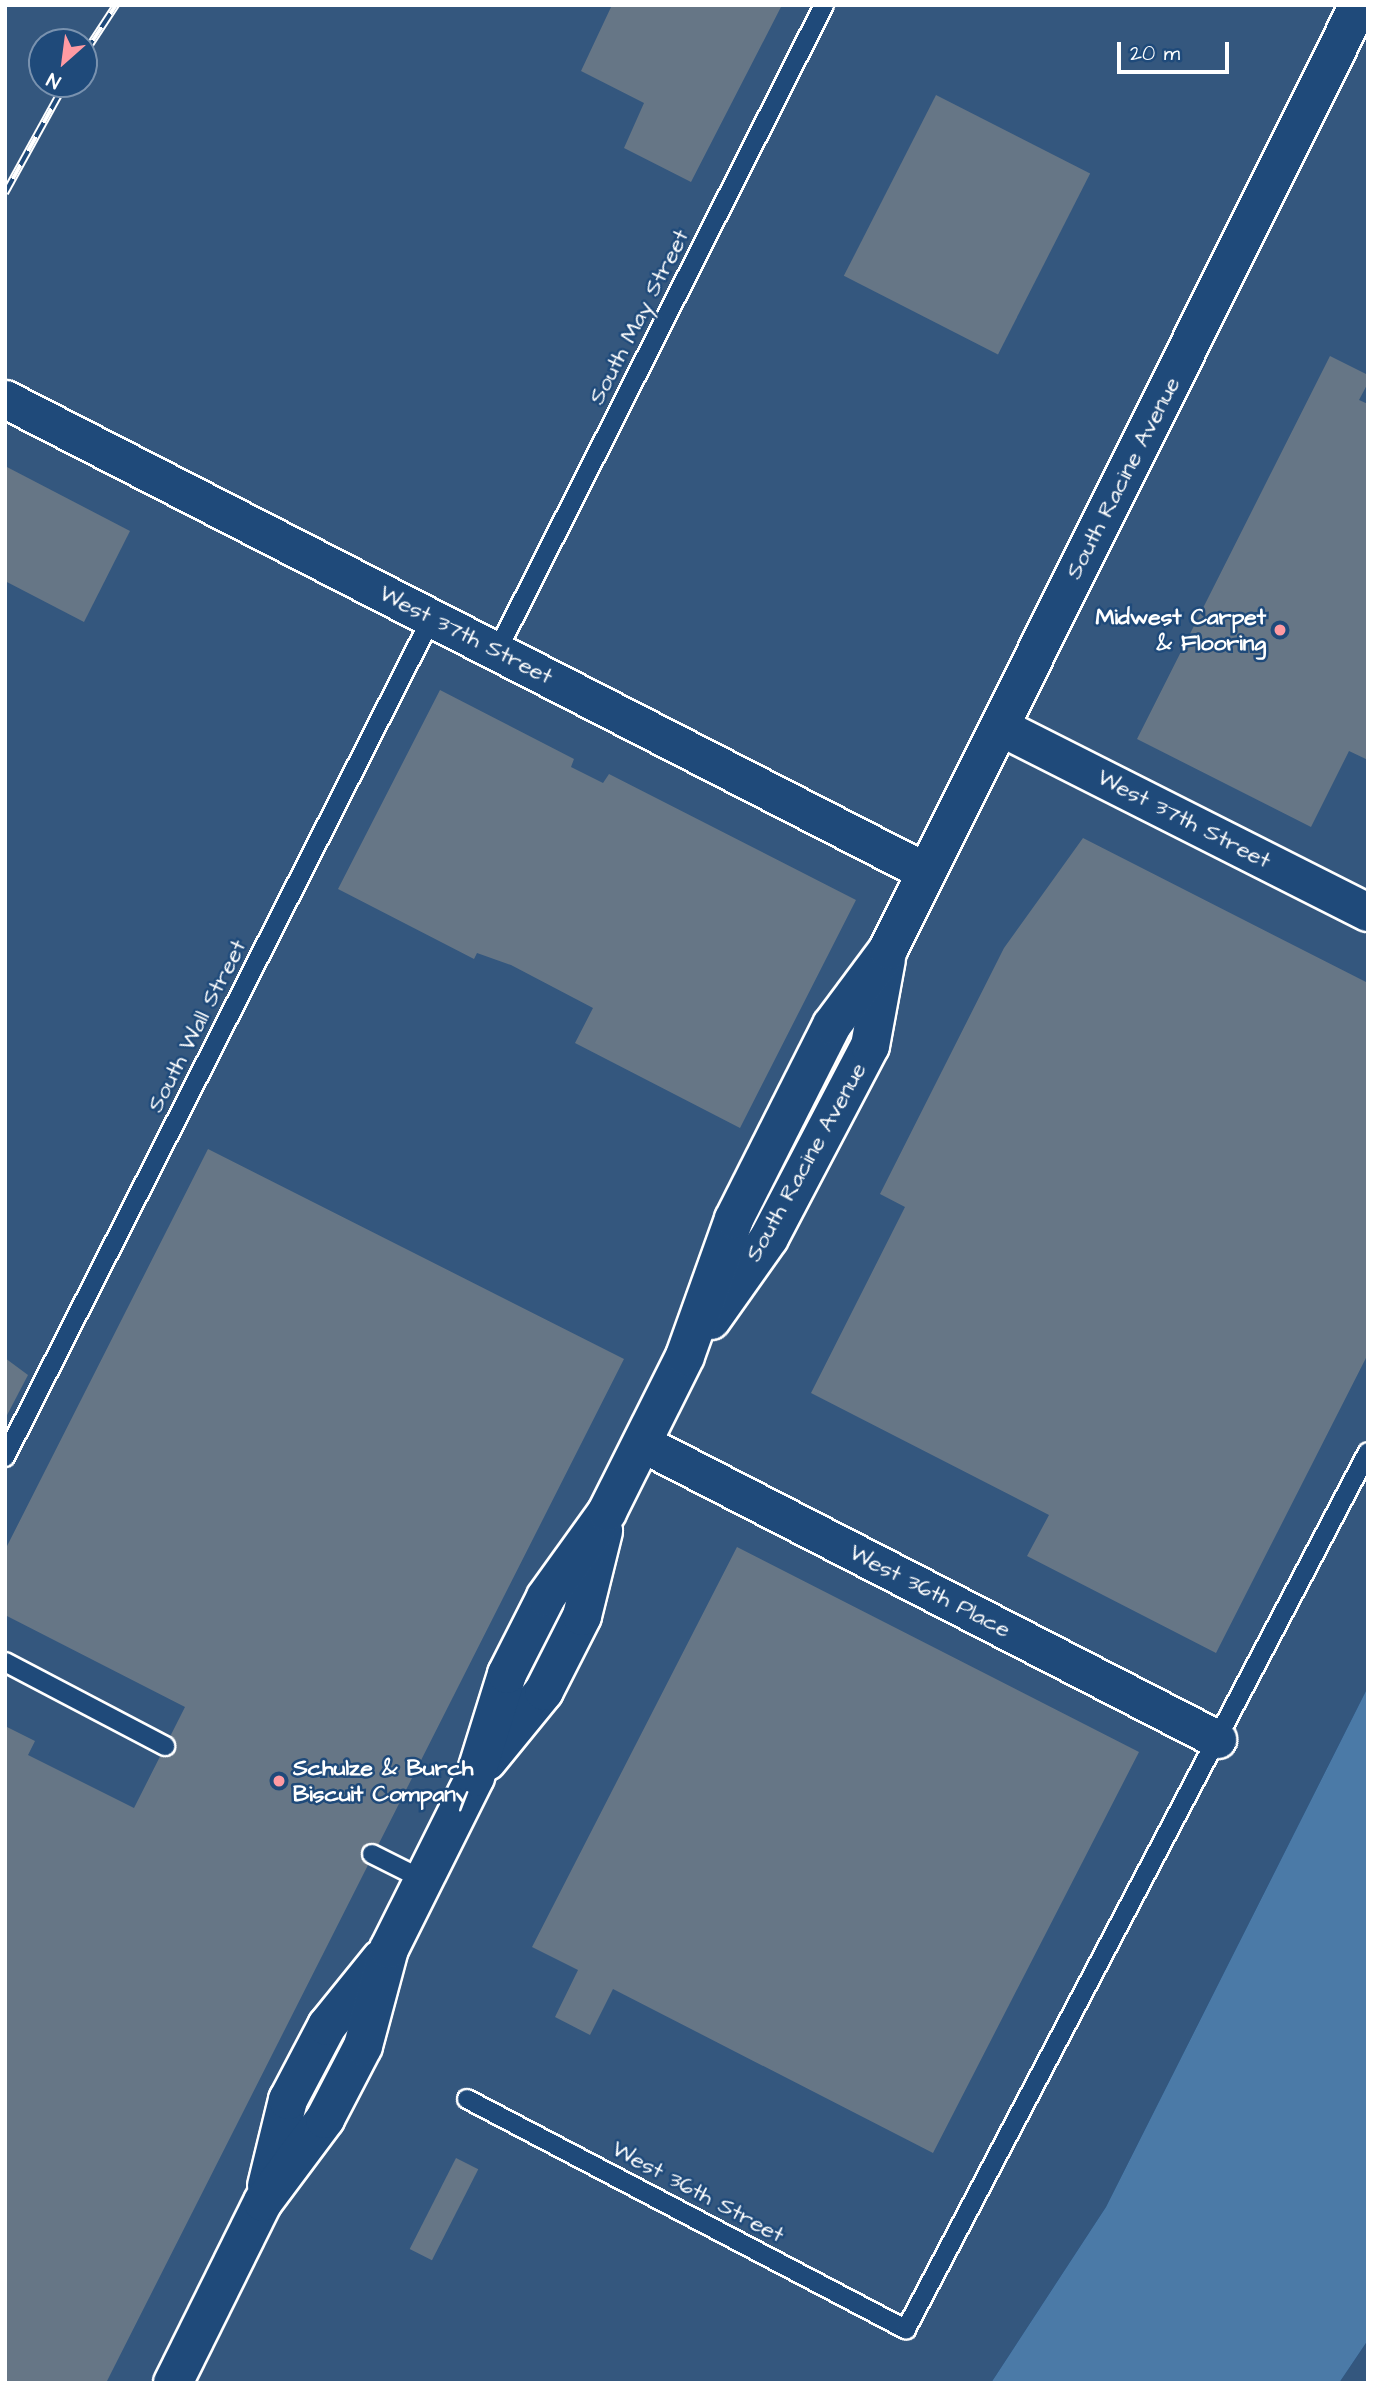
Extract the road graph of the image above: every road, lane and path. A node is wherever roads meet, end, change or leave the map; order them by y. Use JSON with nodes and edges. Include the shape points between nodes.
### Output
{"nodes":[{"id":1,"x":824,"y":5,"type":"edge"},
{"id":2,"x":1359,"y":5,"type":"edge"},
{"id":3,"x":5,"y":399,"type":"edge"},
{"id":4,"x":432,"y":617,"type":"junction"},
{"id":5,"x":497,"y":651,"type":"junction"},
{"id":6,"x":999,"y":726,"type":"junction"},
{"id":7,"x":926,"y":872,"type":"junction"},
{"id":8,"x":1368,"y":912,"type":"edge"},
{"id":9,"x":642,"y":1443,"type":"junction"},
{"id":10,"x":1368,"y":1452,"type":"edge"},
{"id":11,"x":5,"y":1457,"type":"edge"},
{"id":12,"x":5,"y":1662,"type":"edge"},
{"id":13,"x":1217,"y":1739,"type":"junction"},
{"id":14,"x":165,"y":1746,"type":"dead end"},
{"id":15,"x":373,"y":1854,"type":"dead end"},
{"id":16,"x":424,"y":1880,"type":"junction"},
{"id":17,"x":467,"y":2099,"type":"dead end"},
{"id":18,"x":173,"y":2383,"type":"edge"}],
"edges":[{"from":1,"to":5,"type":"lane","name":"South May Street"},
{"from":2,"to":6,"type":"street","name":"South Racine Avenue"},
{"from":3,"to":4,"type":"street","name":"West 37th Street"},
{"from":4,"to":5,"type":"street","name":"West 37th Street"},
{"from":4,"to":11,"type":"lane","name":"South Wall Street"},
{"from":5,"to":7,"type":"street","name":"West 37th Street"},
{"from":6,"to":7,"type":"street","name":"South Racine Avenue"},
{"from":6,"to":8,"type":"street","name":"West 37th Street"},
{"from":7,"to":9,"type":"street","name":"South Racine Avenue","via":[[888,950],[870,1046],[769,1238],[685,1356]]},
{"from":9,"to":13,"type":"street","name":"West 36th Place"},
{"from":9,"to":16,"type":"street","name":"South Racine Avenue","via":[[607,1512],[582,1616],[544,1691],[475,1777]]},
{"from":10,"to":13,"type":"lane"},
{"from":12,"to":14,"type":"lane"},
{"from":13,"to":17,"type":"lane","name":"West 36th Street","via":[[906,2329]]},
{"from":15,"to":16,"type":"lane"},
{"from":16,"to":18,"type":"street","name":"South Racine Avenue","via":[[389,1950],[327,2026],[288,2100],[264,2202]]}]}
